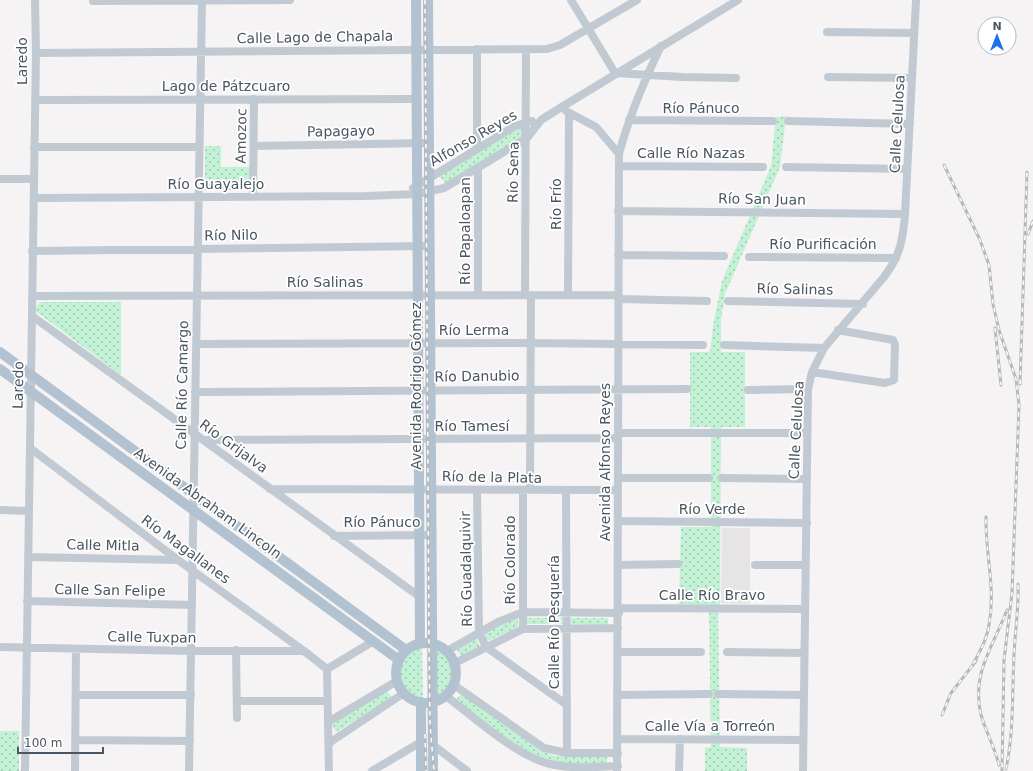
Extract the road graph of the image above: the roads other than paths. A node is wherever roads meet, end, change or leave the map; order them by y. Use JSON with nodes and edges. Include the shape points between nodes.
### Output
{"nodes":[{"id":1,"x":35,"y":0,"type":"edge"},
{"id":2,"x":202,"y":0,"type":"edge"},
{"id":3,"x":290,"y":0,"type":"edge"},
{"id":4,"x":416,"y":0,"type":"edge"},
{"id":5,"x":428,"y":0,"type":"edge"},
{"id":6,"x":571,"y":0,"type":"edge"},
{"id":7,"x":637,"y":0,"type":"edge"},
{"id":8,"x":738,"y":0,"type":"edge"},
{"id":9,"x":916,"y":0,"type":"edge"},
{"id":10,"x":93,"y":1,"type":"dead end"},
{"id":11,"x":589,"y":29,"type":"junction"},
{"id":12,"x":826,"y":32,"type":"dead end"},
{"id":13,"x":914,"y":34,"type":"junction"},
{"id":14,"x":661,"y":46,"type":"junction"},
{"id":15,"x":416,"y":49,"type":"junction"},
{"id":16,"x":429,"y":49,"type":"junction"},
{"id":17,"x":477,"y":49,"type":"junction"},
{"id":18,"x":526,"y":49,"type":"junction"},
{"id":19,"x":201,"y":51,"type":"junction"},
{"id":20,"x":36,"y":53,"type":"junction"},
{"id":21,"x":615,"y":73,"type":"junction"},
{"id":22,"x":646,"y":76,"type":"junction"},
{"id":23,"x":828,"y":76,"type":"dead end"},
{"id":24,"x":736,"y":78,"type":"dead end"},
{"id":25,"x":912,"y":78,"type":"junction"},
{"id":26,"x":200,"y":99,"type":"junction"},
{"id":27,"x":254,"y":99,"type":"junction"},
{"id":28,"x":416,"y":99,"type":"junction"},
{"id":29,"x":35,"y":100,"type":"junction"},
{"id":30,"x":560,"y":108,"type":"junction"},
{"id":31,"x":569,"y":113,"type":"junction"},
{"id":32,"x":541,"y":120,"type":"junction"},
{"id":33,"x":629,"y":120,"type":"junction"},
{"id":34,"x":527,"y":121,"type":"junction"},
{"id":35,"x":772,"y":121,"type":"dead end"},
{"id":36,"x":788,"y":121,"type":"dead end"},
{"id":37,"x":910,"y":124,"type":"junction"},
{"id":38,"x":527,"y":138,"type":"junction"},
{"id":39,"x":417,"y":143,"type":"junction"},
{"id":40,"x":429,"y":143,"type":"junction"},
{"id":41,"x":254,"y":146,"type":"junction"},
{"id":42,"x":34,"y":147,"type":"junction"},
{"id":43,"x":200,"y":147,"type":"junction"},
{"id":44,"x":477,"y":148,"type":"junction"},
{"id":45,"x":619,"y":154,"type":"junction"},
{"id":46,"x":619,"y":166,"type":"junction"},
{"id":47,"x":763,"y":166,"type":"dead end"},
{"id":48,"x":478,"y":167,"type":"junction"},
{"id":49,"x":786,"y":167,"type":"dead end"},
{"id":50,"x":907,"y":169,"type":"junction"},
{"id":51,"x":429,"y":178,"type":"junction"},
{"id":52,"x":0,"y":179,"type":"edge"},
{"id":53,"x":34,"y":179,"type":"junction"},
{"id":54,"x":417,"y":190,"type":"junction"},
{"id":55,"x":429,"y":192,"type":"junction"},
{"id":56,"x":199,"y":197,"type":"junction"},
{"id":57,"x":253,"y":197,"type":"junction"},
{"id":58,"x":34,"y":198,"type":"junction"},
{"id":59,"x":618,"y":211,"type":"junction"},
{"id":60,"x":905,"y":214,"type":"junction"},
{"id":61,"x":418,"y":246,"type":"junction"},
{"id":62,"x":429,"y":246,"type":"junction"},
{"id":63,"x":198,"y":249,"type":"junction"},
{"id":64,"x":32,"y":251,"type":"junction"},
{"id":65,"x":618,"y":255,"type":"junction"},
{"id":66,"x":724,"y":256,"type":"dead end"},
{"id":67,"x":749,"y":257,"type":"dead end"},
{"id":68,"x":896,"y":258,"type":"junction"},
{"id":69,"x":418,"y":295,"type":"junction"},
{"id":70,"x":429,"y":295,"type":"junction"},
{"id":71,"x":478,"y":295,"type":"junction"},
{"id":72,"x":528,"y":295,"type":"junction"},
{"id":73,"x":568,"y":295,"type":"junction"},
{"id":74,"x":32,"y":296,"type":"junction"},
{"id":75,"x":197,"y":296,"type":"junction"},
{"id":76,"x":618,"y":297,"type":"junction"},
{"id":77,"x":707,"y":301,"type":"dead end"},
{"id":78,"x":728,"y":301,"type":"dead end"},
{"id":79,"x":863,"y":304,"type":"junction"},
{"id":80,"x":32,"y":316,"type":"junction"},
{"id":81,"x":838,"y":330,"type":"junction"},
{"id":82,"x":530,"y":342,"type":"junction"},
{"id":83,"x":424,"y":343,"type":"junction"},
{"id":84,"x":618,"y":343,"type":"junction"},
{"id":85,"x":196,"y":344,"type":"junction"},
{"id":86,"x":703,"y":345,"type":"dead end"},
{"id":87,"x":724,"y":345,"type":"dead end"},
{"id":88,"x":824,"y":348,"type":"junction"},
{"id":89,"x":0,"y":352,"type":"edge"},
{"id":90,"x":0,"y":369,"type":"edge"},
{"id":91,"x":812,"y":372,"type":"junction"},
{"id":92,"x":31,"y":374,"type":"junction"},
{"id":93,"x":530,"y":389,"type":"junction"},
{"id":94,"x":618,"y":389,"type":"junction"},
{"id":95,"x":686,"y":389,"type":"dead end"},
{"id":96,"x":808,"y":389,"type":"junction"},
{"id":97,"x":419,"y":390,"type":"junction"},
{"id":98,"x":430,"y":390,"type":"junction"},
{"id":99,"x":748,"y":390,"type":"dead end"},
{"id":100,"x":30,"y":391,"type":"junction"},
{"id":101,"x":195,"y":392,"type":"junction"},
{"id":102,"x":194,"y":433,"type":"junction"},
{"id":103,"x":808,"y":433,"type":"junction"},
{"id":104,"x":618,"y":436,"type":"junction"},
{"id":105,"x":530,"y":438,"type":"junction"},
{"id":106,"x":420,"y":439,"type":"junction"},
{"id":107,"x":430,"y":439,"type":"junction"},
{"id":108,"x":205,"y":440,"type":"junction"},
{"id":109,"x":30,"y":448,"type":"junction"},
{"id":110,"x":618,"y":478,"type":"junction"},
{"id":111,"x":709,"y":478,"type":"dead end"},
{"id":112,"x":722,"y":478,"type":"dead end"},
{"id":113,"x":806,"y":479,"type":"junction"},
{"id":114,"x":270,"y":489,"type":"junction"},
{"id":115,"x":420,"y":489,"type":"junction"},
{"id":116,"x":430,"y":489,"type":"junction"},
{"id":117,"x":477,"y":490,"type":"junction"},
{"id":118,"x":526,"y":490,"type":"junction"},
{"id":119,"x":566,"y":490,"type":"junction"},
{"id":120,"x":618,"y":490,"type":"junction"},
{"id":121,"x":194,"y":493,"type":"junction"},
{"id":122,"x":0,"y":510,"type":"edge"},
{"id":123,"x":193,"y":510,"type":"junction"},
{"id":124,"x":29,"y":511,"type":"junction"},
{"id":125,"x":618,"y":522,"type":"junction"},
{"id":126,"x":807,"y":523,"type":"junction"},
{"id":127,"x":420,"y":535,"type":"junction"},
{"id":128,"x":431,"y":535,"type":"junction"},
{"id":129,"x":334,"y":536,"type":"junction"},
{"id":130,"x":28,"y":557,"type":"junction"},
{"id":131,"x":178,"y":560,"type":"junction"},
{"id":132,"x":618,"y":564,"type":"junction"},
{"id":133,"x":678,"y":564,"type":"dead end"},
{"id":134,"x":806,"y":565,"type":"junction"},
{"id":135,"x":755,"y":566,"type":"dead end"},
{"id":136,"x":193,"y":570,"type":"junction"},
{"id":137,"x":420,"y":597,"type":"junction"},
{"id":138,"x":27,"y":601,"type":"junction"},
{"id":139,"x":192,"y":605,"type":"junction"},
{"id":140,"x":805,"y":609,"type":"junction"},
{"id":141,"x":618,"y":610,"type":"junction"},
{"id":142,"x":523,"y":612,"type":"junction"},
{"id":143,"x":566,"y":612,"type":"junction"},
{"id":144,"x":566,"y":628,"type":"junction"},
{"id":145,"x":618,"y":628,"type":"junction"},
{"id":146,"x":524,"y":629,"type":"junction"},
{"id":147,"x":479,"y":632,"type":"junction"},
{"id":148,"x":372,"y":642,"type":"junction"},
{"id":149,"x":420,"y":643,"type":"junction"},
{"id":150,"x":432,"y":643,"type":"junction"},
{"id":151,"x":0,"y":647,"type":"edge"},
{"id":152,"x":486,"y":647,"type":"junction"},
{"id":153,"x":26,"y":648,"type":"junction"},
{"id":154,"x":76,"y":649,"type":"junction"},
{"id":155,"x":236,"y":650,"type":"junction"},
{"id":156,"x":406,"y":650,"type":"junction"},
{"id":157,"x":192,"y":651,"type":"junction"},
{"id":158,"x":304,"y":651,"type":"junction"},
{"id":159,"x":447,"y":651,"type":"junction"},
{"id":160,"x":618,"y":652,"type":"junction"},
{"id":161,"x":701,"y":652,"type":"dead end"},
{"id":162,"x":727,"y":652,"type":"dead end"},
{"id":163,"x":804,"y":653,"type":"junction"},
{"id":164,"x":399,"y":660,"type":"junction"},
{"id":165,"x":455,"y":663,"type":"junction"},
{"id":166,"x":327,"y":669,"type":"junction"},
{"id":167,"x":397,"y":682,"type":"junction"},
{"id":168,"x":454,"y":684,"type":"junction"},
{"id":169,"x":404,"y":693,"type":"junction"},
{"id":170,"x":709,"y":694,"type":"dead end"},
{"id":171,"x":718,"y":694,"type":"dead end"},
{"id":172,"x":76,"y":695,"type":"junction"},
{"id":173,"x":191,"y":695,"type":"junction"},
{"id":174,"x":617,"y":695,"type":"junction"},
{"id":175,"x":804,"y":695,"type":"junction"},
{"id":176,"x":446,"y":696,"type":"junction"},
{"id":177,"x":237,"y":701,"type":"junction"},
{"id":178,"x":327,"y":701,"type":"junction"},
{"id":179,"x":421,"y":702,"type":"junction"},
{"id":180,"x":433,"y":702,"type":"junction"},
{"id":181,"x":567,"y":705,"type":"junction"},
{"id":182,"x":237,"y":718,"type":"dead end"},
{"id":183,"x":328,"y":722,"type":"junction"},
{"id":184,"x":618,"y":739,"type":"junction"},
{"id":185,"x":680,"y":739,"type":"junction"},
{"id":186,"x":76,"y":740,"type":"junction"},
{"id":187,"x":803,"y":740,"type":"junction"},
{"id":188,"x":190,"y":741,"type":"junction"},
{"id":189,"x":420,"y":742,"type":"junction"},
{"id":190,"x":329,"y":743,"type":"junction"},
{"id":191,"x":433,"y":745,"type":"junction"},
{"id":192,"x":567,"y":753,"type":"junction"},
{"id":193,"x":618,"y":753,"type":"junction"},
{"id":194,"x":618,"y":769,"type":"edge"},
{"id":195,"x":375,"y":770,"type":"edge"},
{"id":196,"x":24,"y":771,"type":"edge"},
{"id":197,"x":75,"y":771,"type":"edge"},
{"id":198,"x":189,"y":771,"type":"edge"},
{"id":199,"x":329,"y":771,"type":"edge"},
{"id":200,"x":421,"y":771,"type":"edge"},
{"id":201,"x":433,"y":771,"type":"edge"},
{"id":202,"x":467,"y":771,"type":"edge"},
{"id":203,"x":679,"y":771,"type":"edge"},
{"id":204,"x":803,"y":771,"type":"edge"}],
"edges":[{"from":1,"to":20,"type":"street","name":"Laredo"},
{"from":2,"to":3,"type":"street"},
{"from":2,"to":10,"type":"street"},
{"from":2,"to":19,"type":"street","name":"Calle Río Camargo"},
{"from":4,"to":15,"type":"main road","name":"Avenida Rodrigo Gómez"},
{"from":5,"to":16,"type":"main road","name":"Avenida Rodrigo Gómez"},
{"from":6,"to":11,"type":"street"},
{"from":7,"to":11,"type":"street","name":"Calle Lago de Chapala"},
{"from":8,"to":14,"type":"street"},
{"from":9,"to":13,"type":"street","name":"Calle Celulosa"},
{"from":11,"to":18,"type":"street","name":"Calle Lago de Chapala","via":[[554,48]]},
{"from":11,"to":21,"type":"street"},
{"from":12,"to":13,"type":"street"},
{"from":13,"to":25,"type":"street","name":"Calle Celulosa"},
{"from":14,"to":21,"type":"street"},
{"from":14,"to":22,"type":"street","name":"Avenida Alfonso Reyes"},
{"from":15,"to":16,"type":"street","name":"Calle Lago de Chapala"},
{"from":15,"to":19,"type":"street","name":"Calle Lago de Chapala"},
{"from":15,"to":28,"type":"main road","name":"Avenida Rodrigo Gómez"},
{"from":16,"to":17,"type":"street","name":"Calle Lago de Chapala"},
{"from":16,"to":40,"type":"main road","name":"Avenida Rodrigo Gómez"},
{"from":17,"to":18,"type":"street","name":"Calle Lago de Chapala"},
{"from":17,"to":44,"type":"street"},
{"from":18,"to":34,"type":"street","name":"Río Sena"},
{"from":19,"to":20,"type":"street","name":"Calle Lago de Chapala"},
{"from":19,"to":26,"type":"street","name":"Calle Río Camargo"},
{"from":20,"to":29,"type":"street","name":"Laredo"},
{"from":21,"to":22,"type":"street"},
{"from":21,"to":30,"type":"street"},
{"from":22,"to":24,"type":"street"},
{"from":22,"to":33,"type":"street","name":"Avenida Alfonso Reyes"},
{"from":23,"to":25,"type":"street"},
{"from":25,"to":37,"type":"street","name":"Calle Celulosa"},
{"from":26,"to":27,"type":"street","name":"Lago de Pátzcuaro"},
{"from":26,"to":29,"type":"street","name":"Lago de Pátzcuaro"},
{"from":26,"to":43,"type":"street","name":"Calle Río Camargo"},
{"from":27,"to":28,"type":"street","name":"Lago de Pátzcuaro"},
{"from":27,"to":41,"type":"street","name":"Amozoc"},
{"from":28,"to":39,"type":"main road","name":"Avenida Rodrigo Gómez"},
{"from":29,"to":42,"type":"street","name":"Laredo"},
{"from":30,"to":31,"type":"street"},
{"from":30,"to":32,"type":"street"},
{"from":31,"to":45,"type":"street","via":[[596,127]]},
{"from":31,"to":73,"type":"street","name":"Río Frío"},
{"from":32,"to":34,"type":"street","name":"Alfonso Reyes"},
{"from":32,"to":38,"type":"street","name":"Alfonso Reyes"},
{"from":33,"to":35,"type":"street","name":"Río Pánuco"},
{"from":33,"to":45,"type":"street","name":"Avenida Alfonso Reyes"},
{"from":34,"to":38,"type":"street","name":"Río Sena"},
{"from":34,"to":44,"type":"street","name":"Alfonso Reyes"},
{"from":36,"to":37,"type":"street"},
{"from":37,"to":50,"type":"street","name":"Calle Celulosa"},
{"from":38,"to":48,"type":"street","name":"Alfonso Reyes"},
{"from":38,"to":72,"type":"street","name":"Río Sena"},
{"from":39,"to":40,"type":"street","name":"Papagayo"},
{"from":39,"to":41,"type":"street","name":"Papagayo"},
{"from":39,"to":54,"type":"main road","name":"Avenida Rodrigo Gómez"},
{"from":40,"to":51,"type":"main road","name":"Avenida Rodrigo Gómez"},
{"from":41,"to":57,"type":"street","name":"Amozoc"},
{"from":42,"to":43,"type":"street"},
{"from":42,"to":53,"type":"street","name":"Laredo"},
{"from":43,"to":56,"type":"street","name":"Calle Río Camargo"},
{"from":44,"to":51,"type":"street","name":"Alfonso Reyes"},
{"from":45,"to":46,"type":"street","name":"Avenida Alfonso Reyes"},
{"from":46,"to":47,"type":"street","name":"Calle Río Nazas"},
{"from":46,"to":59,"type":"street","name":"Avenida Alfonso Reyes"},
{"from":48,"to":55,"type":"street","name":"Alfonso Reyes","via":[[452,184]]},
{"from":48,"to":71,"type":"street","name":"Río Papaloapan"},
{"from":49,"to":50,"type":"street"},
{"from":50,"to":60,"type":"street","name":"Calle Celulosa"},
{"from":51,"to":54,"type":"street","name":"Alfonso Reyes"},
{"from":51,"to":55,"type":"main road","name":"Avenida Rodrigo Gómez"},
{"from":52,"to":53,"type":"street"},
{"from":53,"to":58,"type":"street","name":"Laredo"},
{"from":54,"to":55,"type":"street","name":"Alfonso Reyes"},
{"from":54,"to":57,"type":"street","name":"Río Guayalejo","via":[[399,195]]},
{"from":54,"to":61,"type":"main road","name":"Avenida Rodrigo Gómez"},
{"from":55,"to":62,"type":"main road","name":"Avenida Rodrigo Gómez"},
{"from":56,"to":57,"type":"street","name":"Río Guayalejo"},
{"from":56,"to":58,"type":"street","name":"Río Guayalejo"},
{"from":56,"to":63,"type":"street","name":"Calle Río Camargo"},
{"from":58,"to":64,"type":"street","name":"Laredo"},
{"from":59,"to":60,"type":"street","name":"Río San Juan"},
{"from":59,"to":65,"type":"street","name":"Avenida Alfonso Reyes"},
{"from":60,"to":68,"type":"street","name":"Calle Celulosa","via":[[902,240]]},
{"from":61,"to":62,"type":"street","name":"Río Nilo"},
{"from":61,"to":63,"type":"street","name":"Río Nilo"},
{"from":61,"to":69,"type":"main road","name":"Avenida Rodrigo Gómez"},
{"from":62,"to":70,"type":"main road","name":"Avenida Rodrigo Gómez"},
{"from":63,"to":64,"type":"street","name":"Río Nilo"},
{"from":63,"to":75,"type":"street","name":"Calle Río Camargo"},
{"from":64,"to":74,"type":"street","name":"Laredo"},
{"from":65,"to":66,"type":"street"},
{"from":65,"to":76,"type":"street","name":"Avenida Alfonso Reyes"},
{"from":67,"to":68,"type":"street","name":"Río Purificación"},
{"from":68,"to":79,"type":"street","name":"Calle Celulosa"},
{"from":69,"to":70,"type":"street","name":"Río Salinas"},
{"from":69,"to":75,"type":"street","name":"Río Salinas"},
{"from":69,"to":83,"type":"main road","name":"Avenida Rodrigo Gómez"},
{"from":70,"to":71,"type":"street","name":"Río Salinas"},
{"from":70,"to":83,"type":"main road","name":"Avenida Rodrigo Gómez"},
{"from":71,"to":72,"type":"street","name":"Río Salinas"},
{"from":72,"to":73,"type":"street","name":"Río Salinas"},
{"from":72,"to":82,"type":"street","name":"Río Sena"},
{"from":73,"to":76,"type":"street","name":"Río Salinas"},
{"from":74,"to":75,"type":"street","name":"Río Salinas"},
{"from":74,"to":80,"type":"street","name":"Laredo"},
{"from":75,"to":85,"type":"street","name":"Calle Río Camargo"},
{"from":76,"to":77,"type":"street","name":"Río Salinas"},
{"from":76,"to":84,"type":"street","name":"Avenida Alfonso Reyes"},
{"from":78,"to":79,"type":"street","name":"Río Salinas"},
{"from":79,"to":81,"type":"street","name":"Calle Celulosa"},
{"from":80,"to":92,"type":"street","name":"Laredo"},
{"from":80,"to":102,"type":"street","name":"Río Grijalva"},
{"from":81,"to":88,"type":"street","name":"Calle Celulosa"},
{"from":81,"to":91,"type":"street","via":[[893,340],[895,377],[892,382]]},
{"from":82,"to":83,"type":"street","name":"Río Lerma"},
{"from":82,"to":84,"type":"street","name":"Río Lerma"},
{"from":82,"to":93,"type":"street","name":"Río Sena"},
{"from":83,"to":85,"type":"street","name":"Río Lerma"},
{"from":83,"to":97,"type":"main road","name":"Avenida Rodrigo Gómez"},
{"from":83,"to":98,"type":"main road","name":"Avenida Rodrigo Gómez"},
{"from":84,"to":86,"type":"street","name":"Río Lerma"},
{"from":84,"to":94,"type":"street","name":"Avenida Alfonso Reyes"},
{"from":85,"to":101,"type":"street","name":"Calle Río Camargo"},
{"from":87,"to":88,"type":"street"},
{"from":88,"to":91,"type":"street","name":"Calle Celulosa"},
{"from":89,"to":92,"type":"main road"},
{"from":90,"to":100,"type":"main road","name":"Avenida Abraham Lincoln"},
{"from":91,"to":96,"type":"street","name":"Calle Celulosa"},
{"from":92,"to":100,"type":"street","name":"Laredo"},
{"from":92,"to":121,"type":"main road"},
{"from":93,"to":94,"type":"street","name":"Río Danubio"},
{"from":93,"to":98,"type":"street","name":"Río Danubio"},
{"from":93,"to":105,"type":"street","name":"Río Sena"},
{"from":94,"to":95,"type":"street","name":"Río Danubio"},
{"from":94,"to":104,"type":"street","name":"Avenida Alfonso Reyes"},
{"from":96,"to":99,"type":"street"},
{"from":96,"to":103,"type":"street","name":"Calle Celulosa"},
{"from":97,"to":98,"type":"street","name":"Río Danubio"},
{"from":97,"to":101,"type":"street","name":"Río Danubio"},
{"from":97,"to":106,"type":"main road","name":"Avenida Rodrigo Gómez"},
{"from":98,"to":107,"type":"main road","name":"Avenida Rodrigo Gómez"},
{"from":100,"to":109,"type":"street","name":"Laredo"},
{"from":100,"to":123,"type":"main road","name":"Avenida Abraham Lincoln"},
{"from":101,"to":102,"type":"street","name":"Calle Río Camargo"},
{"from":102,"to":108,"type":"street","name":"Río Grijalva"},
{"from":102,"to":121,"type":"street","name":"Calle Río Camargo"},
{"from":103,"to":104,"type":"street","name":"Río Tamesí"},
{"from":103,"to":113,"type":"street","name":"Calle Celulosa"},
{"from":104,"to":105,"type":"street","name":"Río Tamesí"},
{"from":104,"to":110,"type":"street","name":"Avenida Alfonso Reyes"},
{"from":105,"to":107,"type":"street","name":"Río Tamesí"},
{"from":105,"to":118,"type":"street","name":"Río Sena"},
{"from":106,"to":107,"type":"street","name":"Río Tamesí"},
{"from":106,"to":108,"type":"street","name":"Río Tamesí"},
{"from":106,"to":115,"type":"main road","name":"Avenida Rodrigo Gómez"},
{"from":107,"to":116,"type":"main road","name":"Avenida Rodrigo Gómez"},
{"from":108,"to":114,"type":"street","name":"Río Grijalva"},
{"from":109,"to":124,"type":"street","name":"Laredo"},
{"from":109,"to":131,"type":"street","name":"Río Magallanes"},
{"from":110,"to":111,"type":"street"},
{"from":110,"to":120,"type":"street","name":"Avenida Alfonso Reyes"},
{"from":112,"to":113,"type":"street"},
{"from":113,"to":126,"type":"street","name":"Calle Celulosa"},
{"from":114,"to":115,"type":"street","name":"Río de la Plata"},
{"from":114,"to":129,"type":"street","name":"Río Grijalva"},
{"from":115,"to":116,"type":"street","name":"Río de la Plata"},
{"from":115,"to":127,"type":"main road","name":"Avenida Rodrigo Gómez"},
{"from":116,"to":117,"type":"street","name":"Río de la Plata"},
{"from":116,"to":128,"type":"main road","name":"Avenida Rodrigo Gómez"},
{"from":117,"to":118,"type":"street","name":"Río de la Plata"},
{"from":117,"to":147,"type":"street","name":"Río Guadalquivir"},
{"from":118,"to":119,"type":"street","name":"Río de la Plata"},
{"from":118,"to":142,"type":"street","name":"Río Colorado"},
{"from":119,"to":120,"type":"street","name":"Río de la Plata"},
{"from":119,"to":143,"type":"street","name":"Calle Río Pesquería"},
{"from":120,"to":125,"type":"street","name":"Avenida Alfonso Reyes"},
{"from":121,"to":123,"type":"street","name":"Calle Río Camargo"},
{"from":121,"to":156,"type":"main road"},
{"from":122,"to":124,"type":"street"},
{"from":123,"to":136,"type":"street","name":"Calle Río Camargo"},
{"from":123,"to":148,"type":"main road","name":"Avenida Abraham Lincoln"},
{"from":124,"to":130,"type":"street","name":"Laredo"},
{"from":125,"to":126,"type":"street","name":"Río Verde"},
{"from":125,"to":132,"type":"street","name":"Avenida Alfonso Reyes"},
{"from":126,"to":134,"type":"street","name":"Calle Celulosa"},
{"from":127,"to":128,"type":"street","name":"Río Pánuco"},
{"from":127,"to":129,"type":"street","name":"Río Pánuco"},
{"from":127,"to":137,"type":"main road","name":"Avenida Rodrigo Gómez"},
{"from":128,"to":150,"type":"main road","name":"Avenida Rodrigo Gómez"},
{"from":129,"to":137,"type":"street","name":"Río Grijalva"},
{"from":130,"to":131,"type":"street","name":"Calle Mitla"},
{"from":130,"to":138,"type":"street","name":"Laredo"},
{"from":131,"to":136,"type":"street","name":"Río Magallanes"},
{"from":132,"to":133,"type":"street"},
{"from":132,"to":141,"type":"street","name":"Avenida Alfonso Reyes"},
{"from":134,"to":135,"type":"street"},
{"from":134,"to":140,"type":"street","name":"Calle Celulosa"},
{"from":136,"to":139,"type":"street","name":"Calle Río Camargo"},
{"from":136,"to":158,"type":"street","name":"Río Magallanes"},
{"from":137,"to":149,"type":"main road","name":"Avenida Rodrigo Gómez"},
{"from":138,"to":139,"type":"street","name":"Calle San Felipe"},
{"from":138,"to":153,"type":"street","name":"Laredo"},
{"from":139,"to":157,"type":"street","name":"Calle Río Camargo"},
{"from":140,"to":141,"type":"street","name":"Calle Río Bravo"},
{"from":140,"to":163,"type":"street","name":"Calle Celulosa"},
{"from":141,"to":143,"type":"street","name":"Calle Río Bravo"},
{"from":141,"to":145,"type":"street","name":"Avenida Alfonso Reyes"},
{"from":142,"to":143,"type":"street","name":"Calle Río Bravo"},
{"from":142,"to":146,"type":"street","name":"Río Colorado"},
{"from":142,"to":147,"type":"street","name":"Calle Río Bravo"},
{"from":143,"to":144,"type":"street","name":"Calle Río Pesquería"},
{"from":144,"to":145,"type":"street"},
{"from":144,"to":146,"type":"street"},
{"from":144,"to":181,"type":"street","name":"Calle Río Pesquería"},
{"from":145,"to":160,"type":"street","name":"Avenida Alfonso Reyes"},
{"from":146,"to":152,"type":"street"},
{"from":147,"to":152,"type":"street","name":"Río Guadalquivir"},
{"from":147,"to":159,"type":"street","name":"Calle Río Bravo"},
{"from":148,"to":164,"type":"main road","name":"Avenida Abraham Lincoln"},
{"from":148,"to":166,"type":"street"},
{"from":149,"to":150,"type":"main road"},
{"from":149,"to":156,"type":"main road"},
{"from":150,"to":159,"type":"main road"},
{"from":150,"to":180,"type":"main road","name":"Avenida Rodrigo Gómez"},
{"from":151,"to":153,"type":"street","name":"Calle Tuxpan"},
{"from":152,"to":165,"type":"street"},
{"from":152,"to":181,"type":"street"},
{"from":153,"to":154,"type":"street","name":"Calle Tuxpan"},
{"from":153,"to":196,"type":"street","name":"Laredo"},
{"from":154,"to":157,"type":"street","name":"Calle Tuxpan"},
{"from":154,"to":172,"type":"street"},
{"from":155,"to":157,"type":"street","name":"Calle Tuxpan"},
{"from":155,"to":158,"type":"street","name":"Calle Tuxpan"},
{"from":155,"to":177,"type":"street"},
{"from":156,"to":164,"type":"main road"},
{"from":157,"to":173,"type":"street","name":"Calle Río Camargo"},
{"from":158,"to":166,"type":"street","name":"Río Magallanes"},
{"from":159,"to":165,"type":"main road"},
{"from":160,"to":161,"type":"street"},
{"from":160,"to":174,"type":"street","name":"Avenida Alfonso Reyes"},
{"from":162,"to":163,"type":"street"},
{"from":163,"to":175,"type":"street","name":"Calle Celulosa"},
{"from":164,"to":167,"type":"main road","via":[[396,667]]},
{"from":165,"to":168,"type":"main road"},
{"from":166,"to":178,"type":"street"},
{"from":167,"to":169,"type":"main road"},
{"from":167,"to":183,"type":"street"},
{"from":168,"to":176,"type":"main road"},
{"from":168,"to":192,"type":"street","via":[[537,744]]},
{"from":169,"to":179,"type":"main road"},
{"from":169,"to":190,"type":"street"},
{"from":170,"to":174,"type":"street"},
{"from":171,"to":175,"type":"street"},
{"from":172,"to":173,"type":"street"},
{"from":172,"to":186,"type":"street"},
{"from":173,"to":188,"type":"street","name":"Calle Río Camargo"},
{"from":174,"to":184,"type":"street","name":"Avenida Alfonso Reyes"},
{"from":175,"to":187,"type":"street","name":"Calle Celulosa"},
{"from":176,"to":180,"type":"main road"},
{"from":176,"to":194,"type":"street","via":[[537,760],[558,766]]},
{"from":177,"to":178,"type":"street"},
{"from":177,"to":182,"type":"street"},
{"from":178,"to":183,"type":"street"},
{"from":179,"to":180,"type":"main road"},
{"from":179,"to":189,"type":"main road"},
{"from":180,"to":191,"type":"main road","name":"Avenida Rodrigo Gómez"},
{"from":181,"to":192,"type":"street","name":"Calle Río Pesquería"},
{"from":183,"to":190,"type":"street"},
{"from":184,"to":185,"type":"street","name":"Calle Vía a Torreón"},
{"from":184,"to":193,"type":"street","name":"Avenida Alfonso Reyes"},
{"from":185,"to":187,"type":"street","name":"Calle Vía a Torreón"},
{"from":185,"to":203,"type":"street"},
{"from":186,"to":188,"type":"street"},
{"from":186,"to":197,"type":"street"},
{"from":187,"to":204,"type":"street","name":"Calle Celulosa"},
{"from":188,"to":198,"type":"street","name":"Calle Río Camargo"},
{"from":189,"to":195,"type":"street"},
{"from":189,"to":200,"type":"main road"},
{"from":190,"to":199,"type":"street"},
{"from":191,"to":201,"type":"main road","name":"Avenida Rodrigo Gómez"},
{"from":191,"to":202,"type":"street"},
{"from":192,"to":193,"type":"street"},
{"from":193,"to":194,"type":"street","name":"Avenida Alfonso Reyes"}]}
